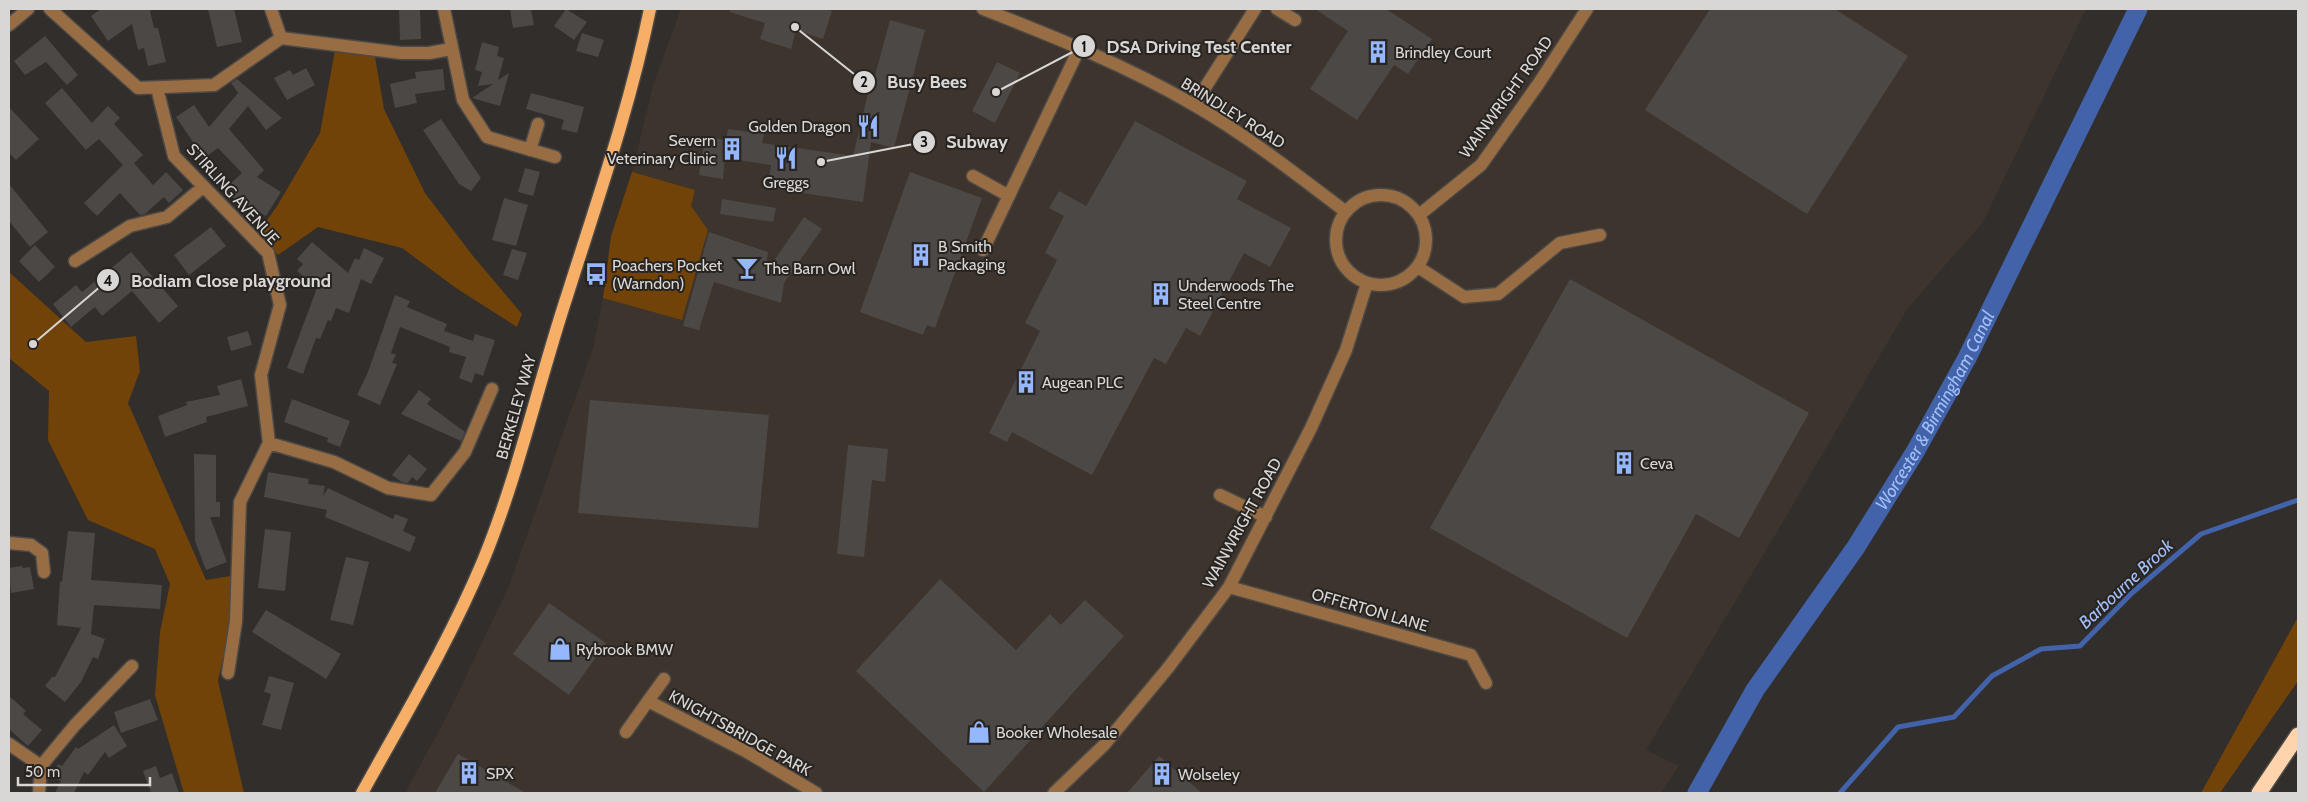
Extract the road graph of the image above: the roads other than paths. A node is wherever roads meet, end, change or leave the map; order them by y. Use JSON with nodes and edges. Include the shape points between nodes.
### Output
{"nodes":[{"id":1,"x":28,"y":9,"type":"edge"},
{"id":2,"x":50,"y":9,"type":"edge"},
{"id":3,"x":272,"y":9,"type":"edge"},
{"id":4,"x":444,"y":9,"type":"edge"},
{"id":5,"x":650,"y":9,"type":"edge"},
{"id":6,"x":983,"y":9,"type":"edge"},
{"id":7,"x":1255,"y":9,"type":"edge"},
{"id":8,"x":1277,"y":9,"type":"edge"},
{"id":9,"x":1587,"y":9,"type":"edge"},
{"id":10,"x":1295,"y":20,"type":"dead end"},
{"id":11,"x":9,"y":25,"type":"edge"},
{"id":12,"x":281,"y":38,"type":"junction"},
{"id":13,"x":1080,"y":47,"type":"junction"},
{"id":14,"x":451,"y":49,"type":"junction"},
{"id":15,"x":157,"y":88,"type":"junction"},
{"id":16,"x":1194,"y":105,"type":"junction"},
{"id":17,"x":538,"y":124,"type":"dead end"},
{"id":18,"x":530,"y":150,"type":"junction"},
{"id":19,"x":555,"y":157,"type":"dead end"},
{"id":20,"x":973,"y":176,"type":"dead end"},
{"id":21,"x":203,"y":187,"type":"junction"},
{"id":22,"x":1009,"y":196,"type":"junction"},
{"id":23,"x":1346,"y":212,"type":"junction"},
{"id":24,"x":1419,"y":215,"type":"junction"},
{"id":25,"x":1600,"y":235,"type":"dead end"},
{"id":26,"x":983,"y":250,"type":"dead end"},
{"id":27,"x":75,"y":261,"type":"dead end"},
{"id":28,"x":1418,"y":267,"type":"junction"},
{"id":29,"x":1367,"y":283,"type":"junction"},
{"id":30,"x":492,"y":389,"type":"dead end"},
{"id":31,"x":269,"y":443,"type":"junction"},
{"id":32,"x":1220,"y":494,"type":"dead end"},
{"id":33,"x":1266,"y":517,"type":"junction"},
{"id":34,"x":9,"y":543,"type":"edge"},
{"id":35,"x":44,"y":572,"type":"dead end"},
{"id":36,"x":1229,"y":587,"type":"junction"},
{"id":37,"x":132,"y":666,"type":"dead end"},
{"id":38,"x":228,"y":673,"type":"dead end"},
{"id":39,"x":664,"y":679,"type":"dead end"},
{"id":40,"x":1486,"y":683,"type":"dead end"},
{"id":41,"x":648,"y":701,"type":"junction"},
{"id":42,"x":626,"y":732,"type":"dead end"},
{"id":43,"x":2298,"y":735,"type":"edge"},
{"id":44,"x":9,"y":744,"type":"edge"},
{"id":45,"x":41,"y":766,"type":"junction"},
{"id":46,"x":39,"y":793,"type":"edge"},
{"id":47,"x":362,"y":793,"type":"edge"},
{"id":48,"x":816,"y":793,"type":"edge"},
{"id":49,"x":1054,"y":793,"type":"edge"},
{"id":50,"x":2259,"y":793,"type":"edge"}],
"edges":[{"from":1,"to":11,"type":"street"},
{"from":2,"to":15,"type":"street","via":[[138,88]]},
{"from":3,"to":12,"type":"street"},
{"from":4,"to":14,"type":"street"},
{"from":5,"to":47,"type":"main road","name":"BERKELEY WAY","via":[[618,138],[504,506],[445,643]]},
{"from":6,"to":13,"type":"street","name":"BRINDLEY ROAD"},
{"from":7,"to":16,"type":"street"},
{"from":8,"to":10,"type":"street"},
{"from":9,"to":24,"type":"street","name":"WAINWRIGHT ROAD","via":[[1481,165]]},
{"from":12,"to":14,"type":"street","via":[[401,53]]},
{"from":12,"to":15,"type":"street","via":[[214,85]]},
{"from":13,"to":16,"type":"street","name":"BRINDLEY ROAD"},
{"from":13,"to":22,"type":"street"},
{"from":14,"to":18,"type":"street","via":[[463,100],[487,137]]},
{"from":15,"to":21,"type":"street","name":"STIRLING AVENUE","via":[[174,156]]},
{"from":16,"to":23,"type":"street","name":"BRINDLEY ROAD","via":[[1268,153]]},
{"from":17,"to":18,"type":"street"},
{"from":18,"to":19,"type":"street"},
{"from":20,"to":22,"type":"street"},
{"from":21,"to":27,"type":"street","via":[[167,217],[130,226]]},
{"from":21,"to":31,"type":"street","name":"STIRLING AVENUE","via":[[268,254],[280,305],[261,375]]},
{"from":22,"to":26,"type":"street"},
{"from":23,"to":24,"type":"street","via":[[1369,197],[1383,195],[1397,198]]},
{"from":23,"to":29,"type":"street","via":[[1336,239],[1338,253],[1349,271]]},
{"from":24,"to":28,"type":"street","via":[[1426,241]]},
{"from":25,"to":28,"type":"street","via":[[1560,243],[1498,294],[1464,297]]},
{"from":28,"to":29,"type":"street","via":[[1395,283]]},
{"from":29,"to":33,"type":"street","name":"WAINWRIGHT ROAD","via":[[1346,350]]},
{"from":30,"to":31,"type":"street","via":[[465,452],[431,495],[388,488],[334,462]]},
{"from":31,"to":38,"type":"street","via":[[240,502],[236,621]]},
{"from":32,"to":33,"type":"street"},
{"from":33,"to":36,"type":"street","name":"WAINWRIGHT ROAD"},
{"from":34,"to":35,"type":"street","via":[[32,545],[42,553]]},
{"from":36,"to":40,"type":"street","name":"OFFERTON LANE","via":[[1471,655]]},
{"from":36,"to":49,"type":"street","name":"WAINWRIGHT ROAD","via":[[1104,745]]},
{"from":37,"to":45,"type":"street"},
{"from":39,"to":41,"type":"street","name":"KNIGHTSBRIDGE PARK"},
{"from":41,"to":42,"type":"street","name":"KNIGHTSBRIDGE PARK"},
{"from":41,"to":48,"type":"street","name":"KNIGHTSBRIDGE PARK","via":[[747,752]]},
{"from":43,"to":50,"type":"highway"},
{"from":44,"to":45,"type":"street"},
{"from":45,"to":46,"type":"street"}]}
